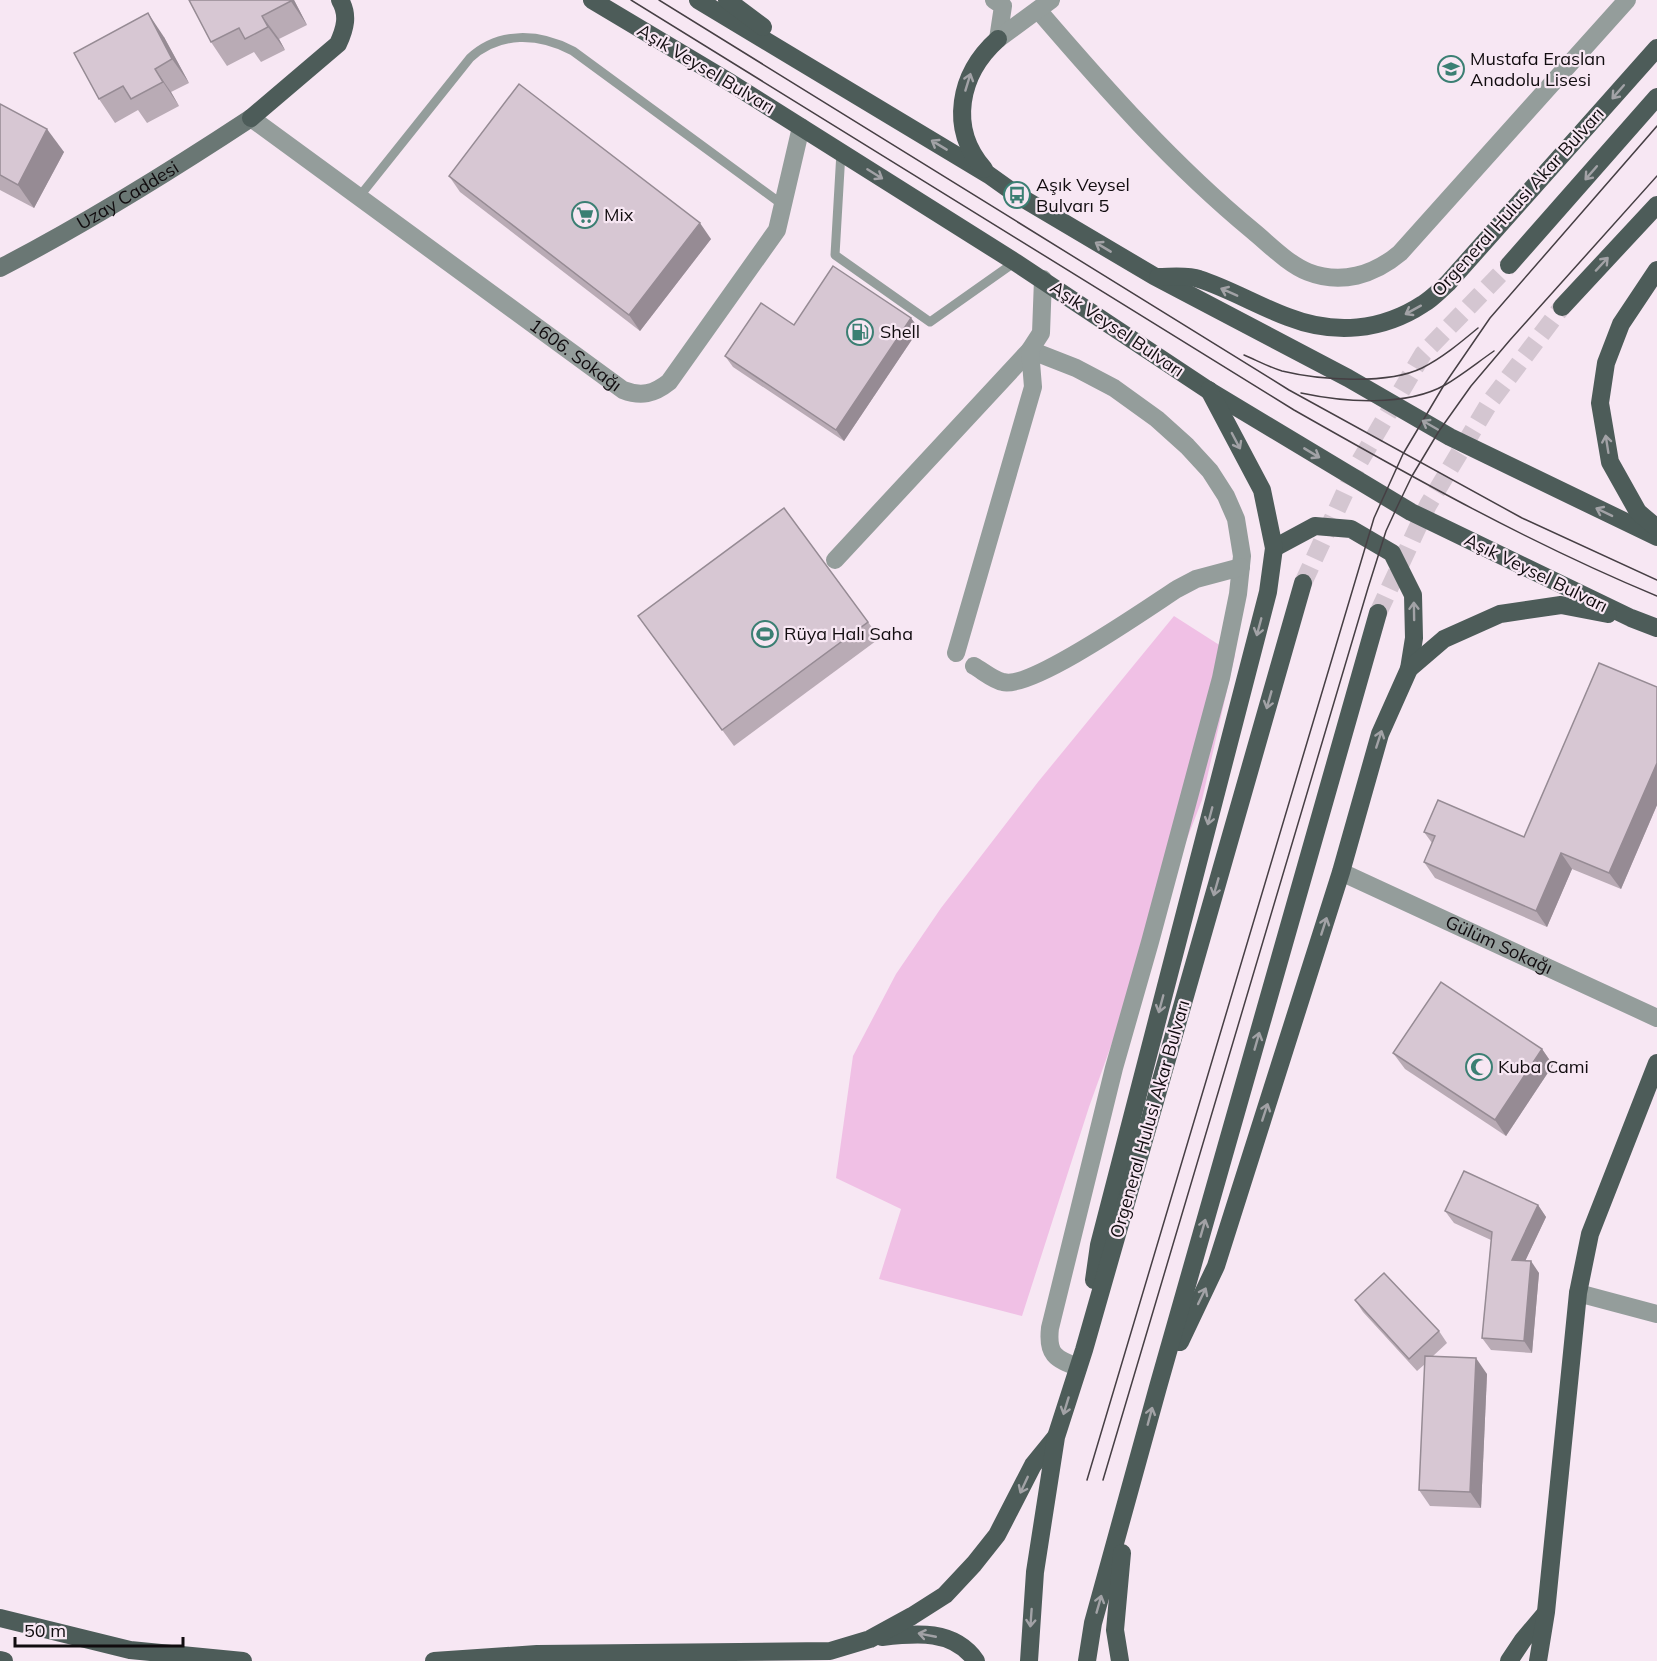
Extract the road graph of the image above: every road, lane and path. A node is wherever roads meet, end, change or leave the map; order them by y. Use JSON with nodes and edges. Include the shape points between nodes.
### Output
{"nodes":[{"id":1,"x":340,"y":0,"type":"edge"},
{"id":2,"x":579,"y":0,"type":"edge"},
{"id":3,"x":592,"y":0,"type":"edge"},
{"id":4,"x":698,"y":0,"type":"edge"},
{"id":5,"x":727,"y":0,"type":"edge"},
{"id":6,"x":1627,"y":0,"type":"edge"},
{"id":7,"x":1003,"y":2,"type":"edge"},
{"id":8,"x":1045,"y":5,"type":"edge"},
{"id":9,"x":611,"y":11,"type":"junction"},
{"id":10,"x":998,"y":39,"type":"junction"},
{"id":11,"x":1657,"y":48,"type":"edge"},
{"id":12,"x":838,"y":84,"type":"junction"},
{"id":13,"x":1657,"y":97,"type":"edge"},
{"id":14,"x":251,"y":118,"type":"junction"},
{"id":15,"x":801,"y":127,"type":"junction"},
{"id":16,"x":841,"y":152,"type":"junction"},
{"id":17,"x":989,"y":175,"type":"junction"},
{"id":18,"x":359,"y":197,"type":"junction"},
{"id":19,"x":1657,"y":205,"type":"edge"},
{"id":20,"x":783,"y":206,"type":"junction"},
{"id":21,"x":1015,"y":261,"type":"junction"},
{"id":22,"x":1509,"y":266,"type":"tunnel mouth"},
{"id":23,"x":0,"y":268,"type":"edge"},
{"id":24,"x":1657,"y":270,"type":"edge"},
{"id":25,"x":1154,"y":276,"type":"junction"},
{"id":26,"x":1043,"y":279,"type":"junction"},
{"id":27,"x":1562,"y":307,"type":"tunnel mouth"},
{"id":28,"x":1030,"y":350,"type":"junction"},
{"id":29,"x":1208,"y":390,"type":"junction"},
{"id":30,"x":1657,"y":528,"type":"edge"},
{"id":31,"x":1657,"y":537,"type":"edge"},
{"id":32,"x":1274,"y":548,"type":"junction"},
{"id":33,"x":835,"y":560,"type":"dead end"},
{"id":34,"x":1241,"y":567,"type":"junction"},
{"id":35,"x":1303,"y":583,"type":"tunnel mouth"},
{"id":36,"x":1378,"y":613,"type":"tunnel mouth"},
{"id":37,"x":1631,"y":618,"type":"junction"},
{"id":38,"x":1657,"y":628,"type":"edge"},
{"id":39,"x":956,"y":653,"type":"dead end"},
{"id":40,"x":974,"y":666,"type":"dead end"},
{"id":41,"x":1408,"y":669,"type":"junction"},
{"id":42,"x":1341,"y":872,"type":"junction"},
{"id":43,"x":1657,"y":1018,"type":"edge"},
{"id":44,"x":1657,"y":1063,"type":"edge"},
{"id":45,"x":1578,"y":1293,"type":"junction"},
{"id":46,"x":1657,"y":1314,"type":"edge"},
{"id":47,"x":1084,"y":1350,"type":"junction"},
{"id":48,"x":1078,"y":1367,"type":"junction"},
{"id":49,"x":1158,"y":1387,"type":"junction"},
{"id":50,"x":1056,"y":1437,"type":"junction"},
{"id":51,"x":1127,"y":1506,"type":"junction"},
{"id":52,"x":1546,"y":1612,"type":"junction"},
{"id":53,"x":0,"y":1618,"type":"edge"},
{"id":54,"x":870,"y":1639,"type":"junction"},
{"id":55,"x":243,"y":1661,"type":"edge"},
{"id":56,"x":434,"y":1661,"type":"edge"},
{"id":57,"x":976,"y":1661,"type":"edge"},
{"id":58,"x":1029,"y":1661,"type":"edge"},
{"id":59,"x":1087,"y":1661,"type":"edge"},
{"id":60,"x":1120,"y":1661,"type":"edge"},
{"id":61,"x":1509,"y":1661,"type":"edge"},
{"id":62,"x":1538,"y":1661,"type":"edge"}],
"edges":[{"from":1,"to":14,"type":"main road","via":[[346,17],[338,44]]},
{"from":2,"to":9,"type":"main road"},
{"from":3,"to":9,"type":"main road","name":"Aşık Veysel Bulvarı"},
{"from":4,"to":12,"type":"main road"},
{"from":5,"to":12,"type":"main road"},
{"from":6,"to":8,"type":"street","via":[[1400,253],[1376,270],[1346,278],[1320,276],[1296,267],[1196,181],[1113,98]]},
{"from":7,"to":10,"type":"street"},
{"from":8,"to":10,"type":"street"},
{"from":9,"to":15,"type":"main road","name":"Aşık Veysel Bulvarı"},
{"from":17,"to":10,"type":"main road","one_way":true,"via":[[970,148],[963,99],[971,72]]},
{"from":11,"to":25,"type":"main road","name":"Orgeneral Hulusi Akar Bulvarı","one_way":true,"via":[[1448,284],[1399,317],[1373,326],[1317,326],[1288,318],[1197,278]]},
{"from":17,"to":12,"type":"main road","one_way":true},
{"from":13,"to":22,"type":"main road","name":"Orgeneral Hulusi Akar Bulvarı","one_way":true},
{"from":14,"to":18,"type":"street","name":"1606. Sokağı"},
{"from":14,"to":23,"type":"main road","name":"Uzay Caddesi","via":[[105,210]]},
{"from":15,"to":16,"type":"main road","name":"Aşık Veysel Bulvarı"},
{"from":15,"to":20,"type":"street","name":"1606. Sokağı"},
{"from":16,"to":21,"type":"main road","name":"Aşık Veysel Bulvarı","one_way":true},
{"from":16,"to":21,"type":"lane","via":[[835,255],[930,322]]},
{"from":25,"to":17,"type":"main road","one_way":true},
{"from":18,"to":20,"type":"lane","via":[[479,49],[520,37],[547,40],[573,51]]},
{"from":18,"to":20,"type":"street","name":"1606. Sokağı","via":[[622,390],[633,394],[658,391],[669,382],[777,230]]},
{"from":27,"to":19,"type":"main road","one_way":true},
{"from":21,"to":26,"type":"main road","name":"Aşık Veysel Bulvarı"},
{"from":30,"to":24,"type":"main road","one_way":true,"via":[[1638,512],[1610,462],[1600,403],[1606,363],[1621,324]]},
{"from":31,"to":25,"type":"main road","one_way":true,"via":[[1450,437],[1348,378]]},
{"from":26,"to":28,"type":"street","via":[[1041,333]]},
{"from":26,"to":29,"type":"main road","name":"Aşık Veysel Bulvarı"},
{"from":28,"to":33,"type":"street"},
{"from":28,"to":34,"type":"street","via":[[1114,388],[1187,446],[1227,496],[1236,519]]},
{"from":28,"to":39,"type":"street","via":[[1033,387]]},
{"from":29,"to":32,"type":"main road","one_way":true,"via":[[1262,490]]},
{"from":29,"to":37,"type":"main road","name":"Aşık Veysel Bulvarı","one_way":true,"via":[[1411,512]]},
{"from":41,"to":32,"type":"main road","one_way":true,"via":[[1414,638],[1413,595],[1392,553],[1351,529],[1315,526]]},
{"from":32,"to":47,"type":"main road","one_way":true,"via":[[1265,603],[1099,1245]]},
{"from":34,"to":40,"type":"street","via":[[1186,584],[1048,670],[1023,681],[1004,683]]},
{"from":34,"to":48,"type":"street","via":[[1221,678],[1114,1068],[1050,1328],[1052,1351],[1062,1362]]},
{"from":35,"to":47,"type":"main road","name":"Orgeneral Hulusi Akar Bulvarı","one_way":true},
{"from":49,"to":36,"type":"main road","one_way":true},
{"from":37,"to":38,"type":"main road","name":"Aşık Veysel Bulvarı"},
{"from":37,"to":41,"type":"main road","via":[[1561,605],[1500,614],[1444,639]]},
{"from":42,"to":41,"type":"main road","one_way":true,"via":[[1380,734]]},
{"from":42,"to":43,"type":"street","name":"Gülüm Sokağı"},
{"from":49,"to":42,"type":"main road","one_way":true,"via":[[1216,1266]]},
{"from":44,"to":45,"type":"main road","via":[[1590,1234]]},
{"from":45,"to":46,"type":"street"},
{"from":45,"to":52,"type":"main road"},
{"from":47,"to":48,"type":"main road","name":"Orgeneral Hulusi Akar Bulvarı"},
{"from":48,"to":50,"type":"main road","name":"Orgeneral Hulusi Akar Bulvarı","one_way":true},
{"from":51,"to":49,"type":"main road","one_way":true},
{"from":50,"to":54,"type":"main road","one_way":true,"via":[[1033,1465],[997,1535],[974,1564],[945,1594]]},
{"from":50,"to":58,"type":"main road","name":"Orgeneral Hulusi Akar Bulvarı","one_way":true,"via":[[1035,1572]]},
{"from":59,"to":51,"type":"main road","one_way":true,"via":[[1093,1623]]},
{"from":51,"to":60,"type":"main road","via":[[1114,1630]]},
{"from":52,"to":61,"type":"main road"},
{"from":52,"to":62,"type":"main road"},
{"from":53,"to":55,"type":"main road","via":[[130,1650]]},
{"from":54,"to":56,"type":"main road","via":[[819,1652],[537,1654]]},
{"from":57,"to":54,"type":"main road","one_way":true,"via":[[952,1640],[941,1637],[918,1633]]}]}
